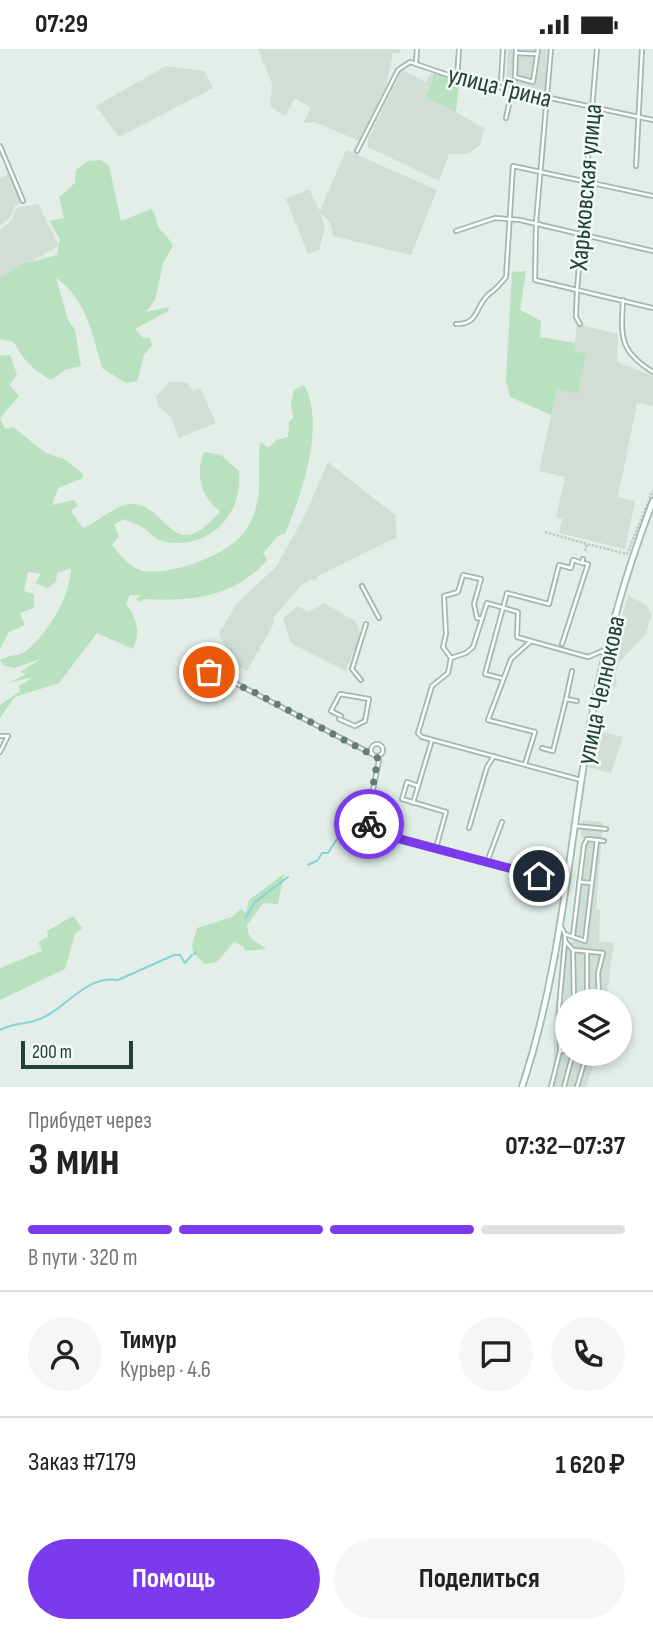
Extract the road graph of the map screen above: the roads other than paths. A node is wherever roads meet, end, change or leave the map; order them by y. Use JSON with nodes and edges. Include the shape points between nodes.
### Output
{"nodes":[{"id":1,"x":417,"y":49,"type":"edge"},
{"id":2,"x":459,"y":49,"type":"edge"},
{"id":3,"x":503,"y":49,"type":"edge"},
{"id":4,"x":538,"y":49,"type":"edge"},
{"id":5,"x":551,"y":49,"type":"edge"},
{"id":6,"x":597,"y":49,"type":"edge"},
{"id":7,"x":642,"y":49,"type":"edge"},
{"id":8,"x":516,"y":51,"type":"edge"},
{"id":9,"x":537,"y":54,"type":"junction"},
{"id":10,"x":416,"y":63,"type":"junction"},
{"id":11,"x":457,"y":78,"type":"junction"},
{"id":12,"x":512,"y":91,"type":"junction"},
{"id":13,"x":548,"y":99,"type":"junction"},
{"id":14,"x":592,"y":108,"type":"junction"},
{"id":15,"x":506,"y":118,"type":"dead end"},
{"id":16,"x":638,"y":119,"type":"junction"},
{"id":17,"x":653,"y":120,"type":"edge"},
{"id":18,"x":0,"y":146,"type":"edge"},
{"id":19,"x":357,"y":151,"type":"dead end"},
{"id":20,"x":636,"y":166,"type":"dead end"},
{"id":21,"x":541,"y":171,"type":"junction"},
{"id":22,"x":586,"y":181,"type":"junction"},
{"id":23,"x":653,"y":196,"type":"edge"},
{"id":24,"x":23,"y":201,"type":"dead end"},
{"id":25,"x":510,"y":220,"type":"junction"},
{"id":26,"x":536,"y":223,"type":"junction"},
{"id":27,"x":456,"y":231,"type":"dead end"},
{"id":28,"x":581,"y":234,"type":"junction"},
{"id":29,"x":653,"y":251,"type":"edge"},
{"id":30,"x":577,"y":290,"type":"junction"},
{"id":31,"x":624,"y":300,"type":"junction"},
{"id":32,"x":653,"y":308,"type":"edge"},
{"id":33,"x":456,"y":324,"type":"dead end"},
{"id":34,"x":580,"y":324,"type":"dead end"},
{"id":35,"x":653,"y":372,"type":"edge"},
{"id":36,"x":653,"y":501,"type":"edge"},
{"id":37,"x":362,"y":586,"type":"dead end"},
{"id":38,"x":503,"y":608,"type":"junction"},
{"id":39,"x":379,"y":618,"type":"dead end"},
{"id":40,"x":482,"y":619,"type":"junction"},
{"id":41,"x":366,"y":624,"type":"dead end"},
{"id":42,"x":531,"y":641,"type":"junction"},
{"id":43,"x":562,"y":644,"type":"dead end"},
{"id":44,"x":605,"y":650,"type":"junction"},
{"id":45,"x":451,"y":658,"type":"junction"},
{"id":46,"x":572,"y":671,"type":"dead end"},
{"id":47,"x":206,"y":673,"type":"dead end"},
{"id":48,"x":502,"y":678,"type":"junction"},
{"id":49,"x":361,"y":680,"type":"dead end"},
{"id":50,"x":566,"y":699,"type":"junction"},
{"id":51,"x":577,"y":701,"type":"dead end"},
{"id":52,"x":340,"y":717,"type":"joint"},
{"id":53,"x":0,"y":736,"type":"edge"},
{"id":54,"x":432,"y":740,"type":"junction"},
{"id":55,"x":542,"y":748,"type":"dead end"},
{"id":56,"x":0,"y":752,"type":"edge"},
{"id":57,"x":494,"y":756,"type":"junction"},
{"id":58,"x":525,"y":764,"type":"junction"},
{"id":59,"x":582,"y":780,"type":"junction"},
{"id":60,"x":418,"y":786,"type":"junction"},
{"id":61,"x":414,"y":803,"type":"junction"},
{"id":62,"x":502,"y":822,"type":"dead end"},
{"id":63,"x":576,"y":826,"type":"junction"},
{"id":64,"x":468,"y":828,"type":"dead end"},
{"id":65,"x":606,"y":829,"type":"dead end"},
{"id":66,"x":573,"y":840,"type":"junction"},
{"id":67,"x":597,"y":840,"type":"junction"},
{"id":68,"x":604,"y":841,"type":"dead end"},
{"id":69,"x":584,"y":845,"type":"junction"},
{"id":70,"x":436,"y":848,"type":"junction"},
{"id":71,"x":487,"y":862,"type":"junction"},
{"id":72,"x":579,"y":882,"type":"junction"},
{"id":73,"x":566,"y":883,"type":"junction"},
{"id":74,"x":592,"y":883,"type":"junction"},
{"id":75,"x":559,"y":923,"type":"junction"},
{"id":76,"x":565,"y":934,"type":"junction"},
{"id":77,"x":573,"y":935,"type":"junction"},
{"id":78,"x":565,"y":941,"type":"junction"},
{"id":79,"x":573,"y":950,"type":"junction"},
{"id":80,"x":587,"y":951,"type":"junction"},
{"id":81,"x":561,"y":989,"type":"edge"},
{"id":82,"x":573,"y":989,"type":"edge"},
{"id":83,"x":587,"y":989,"type":"edge"},
{"id":84,"x":598,"y":989,"type":"edge"},
{"id":85,"x":557,"y":1066,"type":"edge"},
{"id":86,"x":570,"y":1066,"type":"edge"},
{"id":87,"x":583,"y":1066,"type":"edge"},
{"id":88,"x":522,"y":1087,"type":"edge"},
{"id":89,"x":551,"y":1087,"type":"edge"},
{"id":90,"x":564,"y":1087,"type":"edge"},
{"id":91,"x":577,"y":1087,"type":"edge"}],
"edges":[{"from":1,"to":10,"type":"street"},
{"from":2,"to":11,"type":"street"},
{"from":3,"to":12,"type":"street","via":[[502,86]]},
{"from":4,"to":9,"type":"street"},
{"from":5,"to":13,"type":"street"},
{"from":6,"to":14,"type":"street","name":"Харьковская улица"},
{"from":7,"to":16,"type":"street"},
{"from":8,"to":9,"type":"street"},
{"from":8,"to":9,"type":"street","via":[[515,77],[533,82]]},
{"from":10,"to":11,"type":"street","name":"улица Грина"},
{"from":10,"to":19,"type":"street","name":"улица Грина","via":[[398,70]]},
{"from":11,"to":12,"type":"street","name":"улица Грина"},
{"from":12,"to":13,"type":"street","name":"улица Грина"},
{"from":12,"to":15,"type":"street"},
{"from":13,"to":14,"type":"street","name":"улица Грина"},
{"from":13,"to":21,"type":"street"},
{"from":14,"to":16,"type":"street","name":"улица Грина"},
{"from":14,"to":22,"type":"street","name":"Харьковская улица"},
{"from":16,"to":17,"type":"street","name":"улица Грина"},
{"from":16,"to":20,"type":"street"},
{"from":18,"to":24,"type":"street"},
{"from":21,"to":22,"type":"street"},
{"from":21,"to":25,"type":"street","via":[[513,166]]},
{"from":21,"to":26,"type":"street"},
{"from":22,"to":23,"type":"street"},
{"from":22,"to":28,"type":"street","name":"Харьковская улица"},
{"from":25,"to":26,"type":"street"},
{"from":25,"to":27,"type":"street","via":[[495,218]]},
{"from":25,"to":33,"type":"street","via":[[506,277],[488,295],[475,318]]},
{"from":26,"to":28,"type":"street"},
{"from":26,"to":30,"type":"street","via":[[535,280]]},
{"from":28,"to":29,"type":"street"},
{"from":28,"to":30,"type":"street","name":"Харьковская улица"},
{"from":30,"to":31,"type":"street"},
{"from":30,"to":34,"type":"street","name":"Харьковская улица"},
{"from":31,"to":32,"type":"street"},
{"from":31,"to":35,"type":"street","via":[[626,351]]},
{"from":36,"to":44,"type":"main road","name":"улица Челнокова"},
{"from":37,"to":39,"type":"street"},
{"from":38,"to":40,"type":"street","via":[[487,603]]},
{"from":38,"to":42,"type":"street","via":[[519,614],[517,637]]},
{"from":38,"to":43,"type":"street","via":[[507,593],[549,604],[559,565],[571,568],[573,560],[588,564]]},
{"from":38,"to":48,"type":"street","via":[[485,674]]},
{"from":40,"to":45,"type":"street","via":[[472,647]]},
{"from":40,"to":45,"type":"street","via":[[477,618],[474,604],[481,579],[463,575],[458,592],[444,596],[443,647]]},
{"from":41,"to":49,"type":"street","via":[[352,669]]},
{"from":42,"to":44,"type":"street","via":[[588,657]]},
{"from":42,"to":48,"type":"street","via":[[511,659]]},
{"from":44,"to":59,"type":"main road","name":"улица Челнокова"},
{"from":45,"to":54,"type":"street","via":[[448,673],[432,686],[418,733]]},
{"from":46,"to":50,"type":"street"},
{"from":47,"to":70,"type":"street","via":[[212,671],[374,755],[379,760],[369,825],[381,834]]},
{"from":48,"to":58,"type":"street","via":[[488,720],[535,733]]},
{"from":50,"to":51,"type":"street"},
{"from":50,"to":55,"type":"street","via":[[553,751]]},
{"from":52,"to":52,"type":"street","via":[[355,726],[365,721],[369,699],[340,694],[331,711]]},
{"from":53,"to":56,"type":"street","via":[[8,736]]},
{"from":54,"to":57,"type":"street"},
{"from":54,"to":60,"type":"street"},
{"from":57,"to":58,"type":"street"},
{"from":57,"to":64,"type":"street"},
{"from":58,"to":59,"type":"street"},
{"from":59,"to":63,"type":"main road","name":"улица Челнокова"},
{"from":60,"to":61,"type":"street"},
{"from":60,"to":61,"type":"street","via":[[407,782],[402,799]]},
{"from":61,"to":70,"type":"street","via":[[446,812]]},
{"from":62,"to":71,"type":"street"},
{"from":63,"to":65,"type":"street"},
{"from":63,"to":66,"type":"main road","name":"улица Челнокова"},
{"from":66,"to":69,"type":"street"},
{"from":66,"to":73,"type":"main road","name":"улица Челнокова"},
{"from":67,"to":68,"type":"street"},
{"from":67,"to":69,"type":"street","via":[[587,839]]},
{"from":67,"to":74,"type":"street"},
{"from":69,"to":72,"type":"street"},
{"from":70,"to":71,"type":"street"},
{"from":71,"to":73,"type":"street"},
{"from":72,"to":74,"type":"street"},
{"from":72,"to":77,"type":"street"},
{"from":73,"to":75,"type":"main road","name":"улица Челнокова"},
{"from":74,"to":77,"type":"street","via":[[585,941]]},
{"from":75,"to":76,"type":"street"},
{"from":75,"to":88,"type":"main road","name":"улица Челнокова","via":[[547,996]]},
{"from":76,"to":77,"type":"street"},
{"from":76,"to":78,"type":"street"},
{"from":78,"to":79,"type":"street"},
{"from":78,"to":81,"type":"street"},
{"from":79,"to":80,"type":"street"},
{"from":79,"to":82,"type":"street"},
{"from":80,"to":83,"type":"street"},
{"from":80,"to":84,"type":"street","via":[[603,953]]},
{"from":85,"to":89,"type":"street"},
{"from":86,"to":90,"type":"street"},
{"from":87,"to":91,"type":"street"}]}
